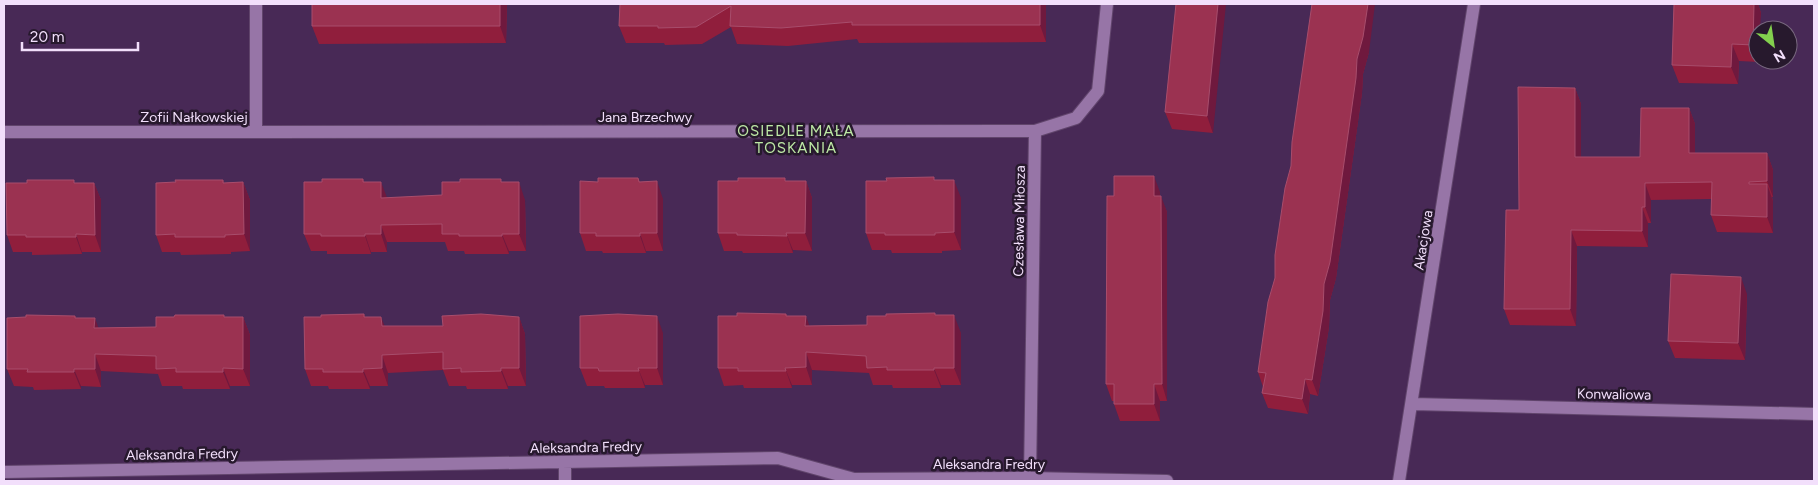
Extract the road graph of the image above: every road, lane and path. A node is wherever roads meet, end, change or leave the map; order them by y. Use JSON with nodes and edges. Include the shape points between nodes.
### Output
{"nodes":[{"id":1,"x":256,"y":4,"type":"edge"},
{"id":2,"x":1107,"y":4,"type":"edge"},
{"id":3,"x":1474,"y":4,"type":"edge"},
{"id":4,"x":1035,"y":131,"type":"junction"},
{"id":5,"x":4,"y":132,"type":"edge"},
{"id":6,"x":256,"y":132,"type":"junction"},
{"id":7,"x":1413,"y":404,"type":"junction"},
{"id":8,"x":1814,"y":414,"type":"edge"},
{"id":9,"x":565,"y":462,"type":"junction"},
{"id":10,"x":4,"y":472,"type":"edge"},
{"id":11,"x":1030,"y":478,"type":"junction"},
{"id":12,"x":565,"y":481,"type":"edge"},
{"id":13,"x":1167,"y":481,"type":"edge"},
{"id":14,"x":1399,"y":481,"type":"edge"}],
"edges":[{"from":1,"to":6,"type":"street","name":"Zofii Nałkowskiej"},
{"from":2,"to":4,"type":"street","via":[[1098,91],[1076,118]]},
{"from":3,"to":7,"type":"street","name":"Akacjowa"},
{"from":4,"to":6,"type":"street","name":"Jana Brzechwy"},
{"from":4,"to":11,"type":"street","name":"Czesława Miłosza"},
{"from":5,"to":6,"type":"street","name":"Zofii Nałkowskiej"},
{"from":7,"to":8,"type":"street","name":"Konwaliowa"},
{"from":7,"to":14,"type":"street","name":"Akacjowa"},
{"from":9,"to":10,"type":"street","name":"Aleksandra Fredry"},
{"from":9,"to":11,"type":"street","name":"Aleksandra Fredry","via":[[778,458],[854,479]]},
{"from":9,"to":12,"type":"street"},
{"from":11,"to":13,"type":"street","name":"Aleksandra Fredry"}]}
